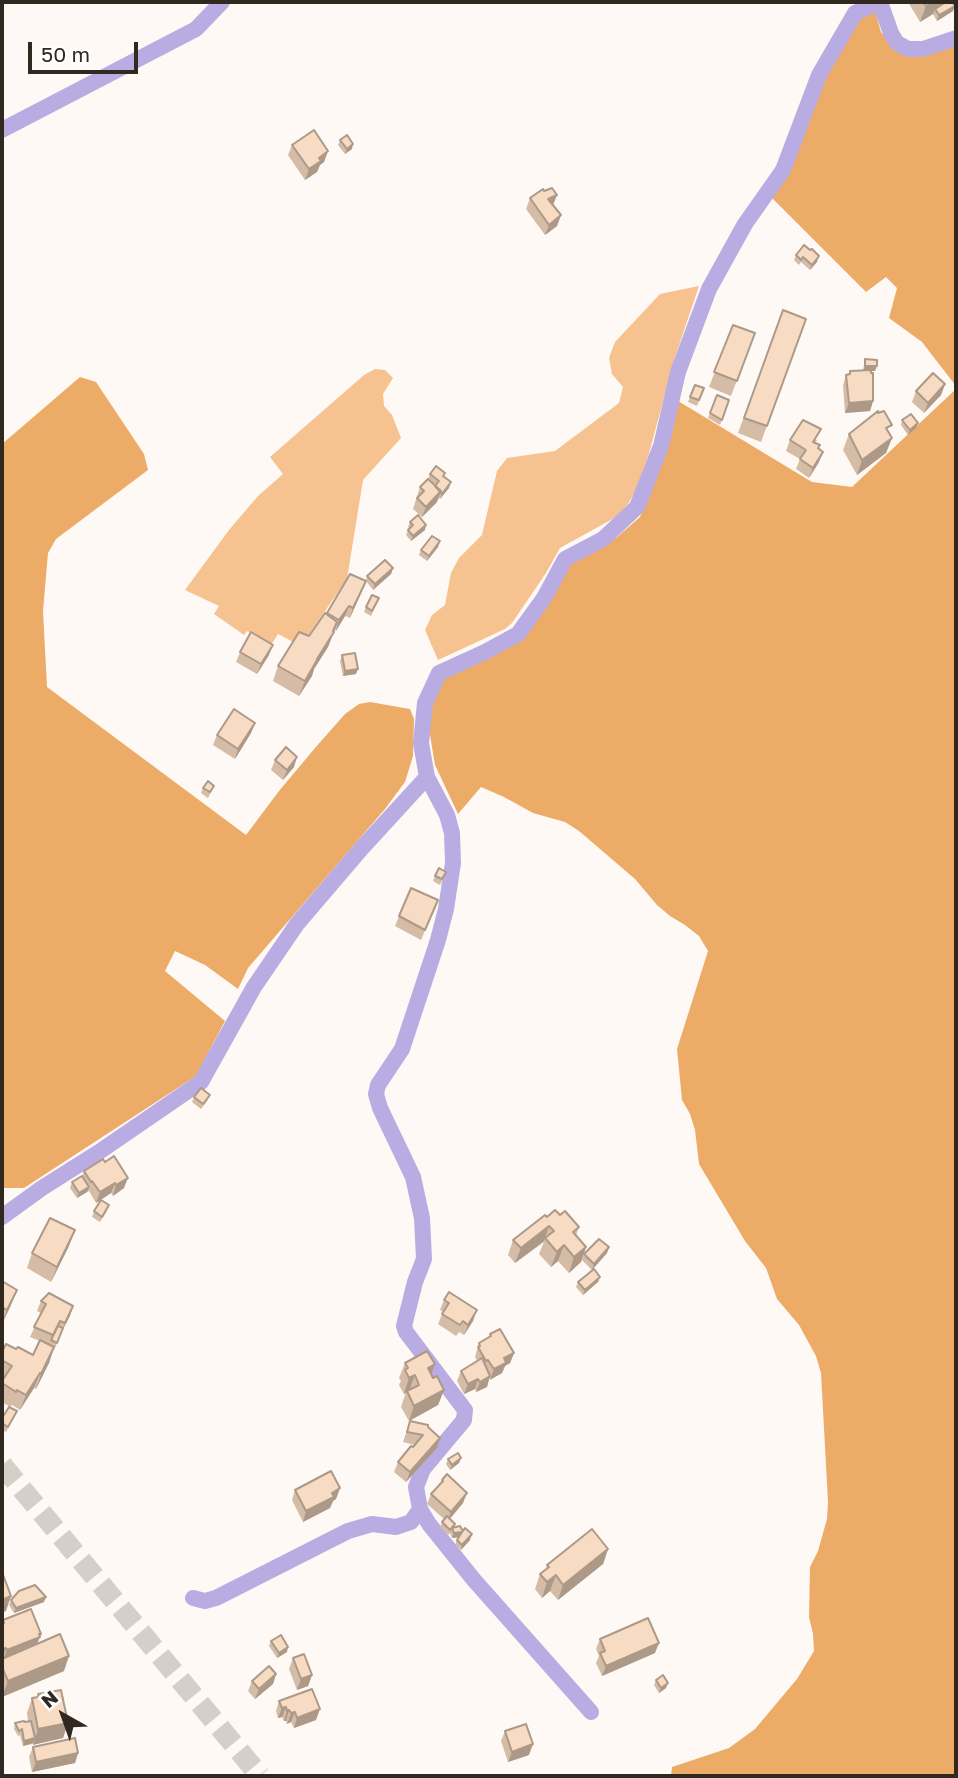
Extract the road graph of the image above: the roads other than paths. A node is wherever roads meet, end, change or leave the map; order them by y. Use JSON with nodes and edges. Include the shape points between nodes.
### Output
{"nodes":[{"id":1,"x":222,"y":2,"type":"edge"},
{"id":2,"x":879,"y":2,"type":"edge"},
{"id":3,"x":956,"y":38,"type":"edge"},
{"id":4,"x":2,"y":130,"type":"edge"},
{"id":5,"x":427,"y":777,"type":"junction"},
{"id":6,"x":2,"y":1217,"type":"edge"},
{"id":7,"x":421,"y":1509,"type":"junction"},
{"id":8,"x":193,"y":1598,"type":"dead end"},
{"id":9,"x":591,"y":1712,"type":"dead end"}],
"edges":[{"from":1,"to":4,"type":"street","via":[[196,29]]},
{"from":2,"to":3,"type":"street","via":[[897,43],[908,49]]},
{"from":2,"to":5,"type":"street","via":[[855,13],[818,75],[783,170],[745,224],[709,289],[678,372],[661,446],[637,506],[603,539],[565,559],[518,634],[439,673],[425,703],[421,743]]},
{"from":5,"to":6,"type":"street","via":[[297,924],[254,988],[201,1082]]},
{"from":5,"to":7,"type":"street","via":[[453,832],[446,909],[402,1049],[376,1094],[413,1177],[422,1218],[424,1259],[405,1332],[465,1410],[464,1420],[423,1469],[416,1487]]},
{"from":7,"to":8,"type":"street","via":[[411,1522],[396,1527],[372,1524],[348,1531],[216,1598]]},
{"from":7,"to":9,"type":"street","via":[[474,1580]]}]}
